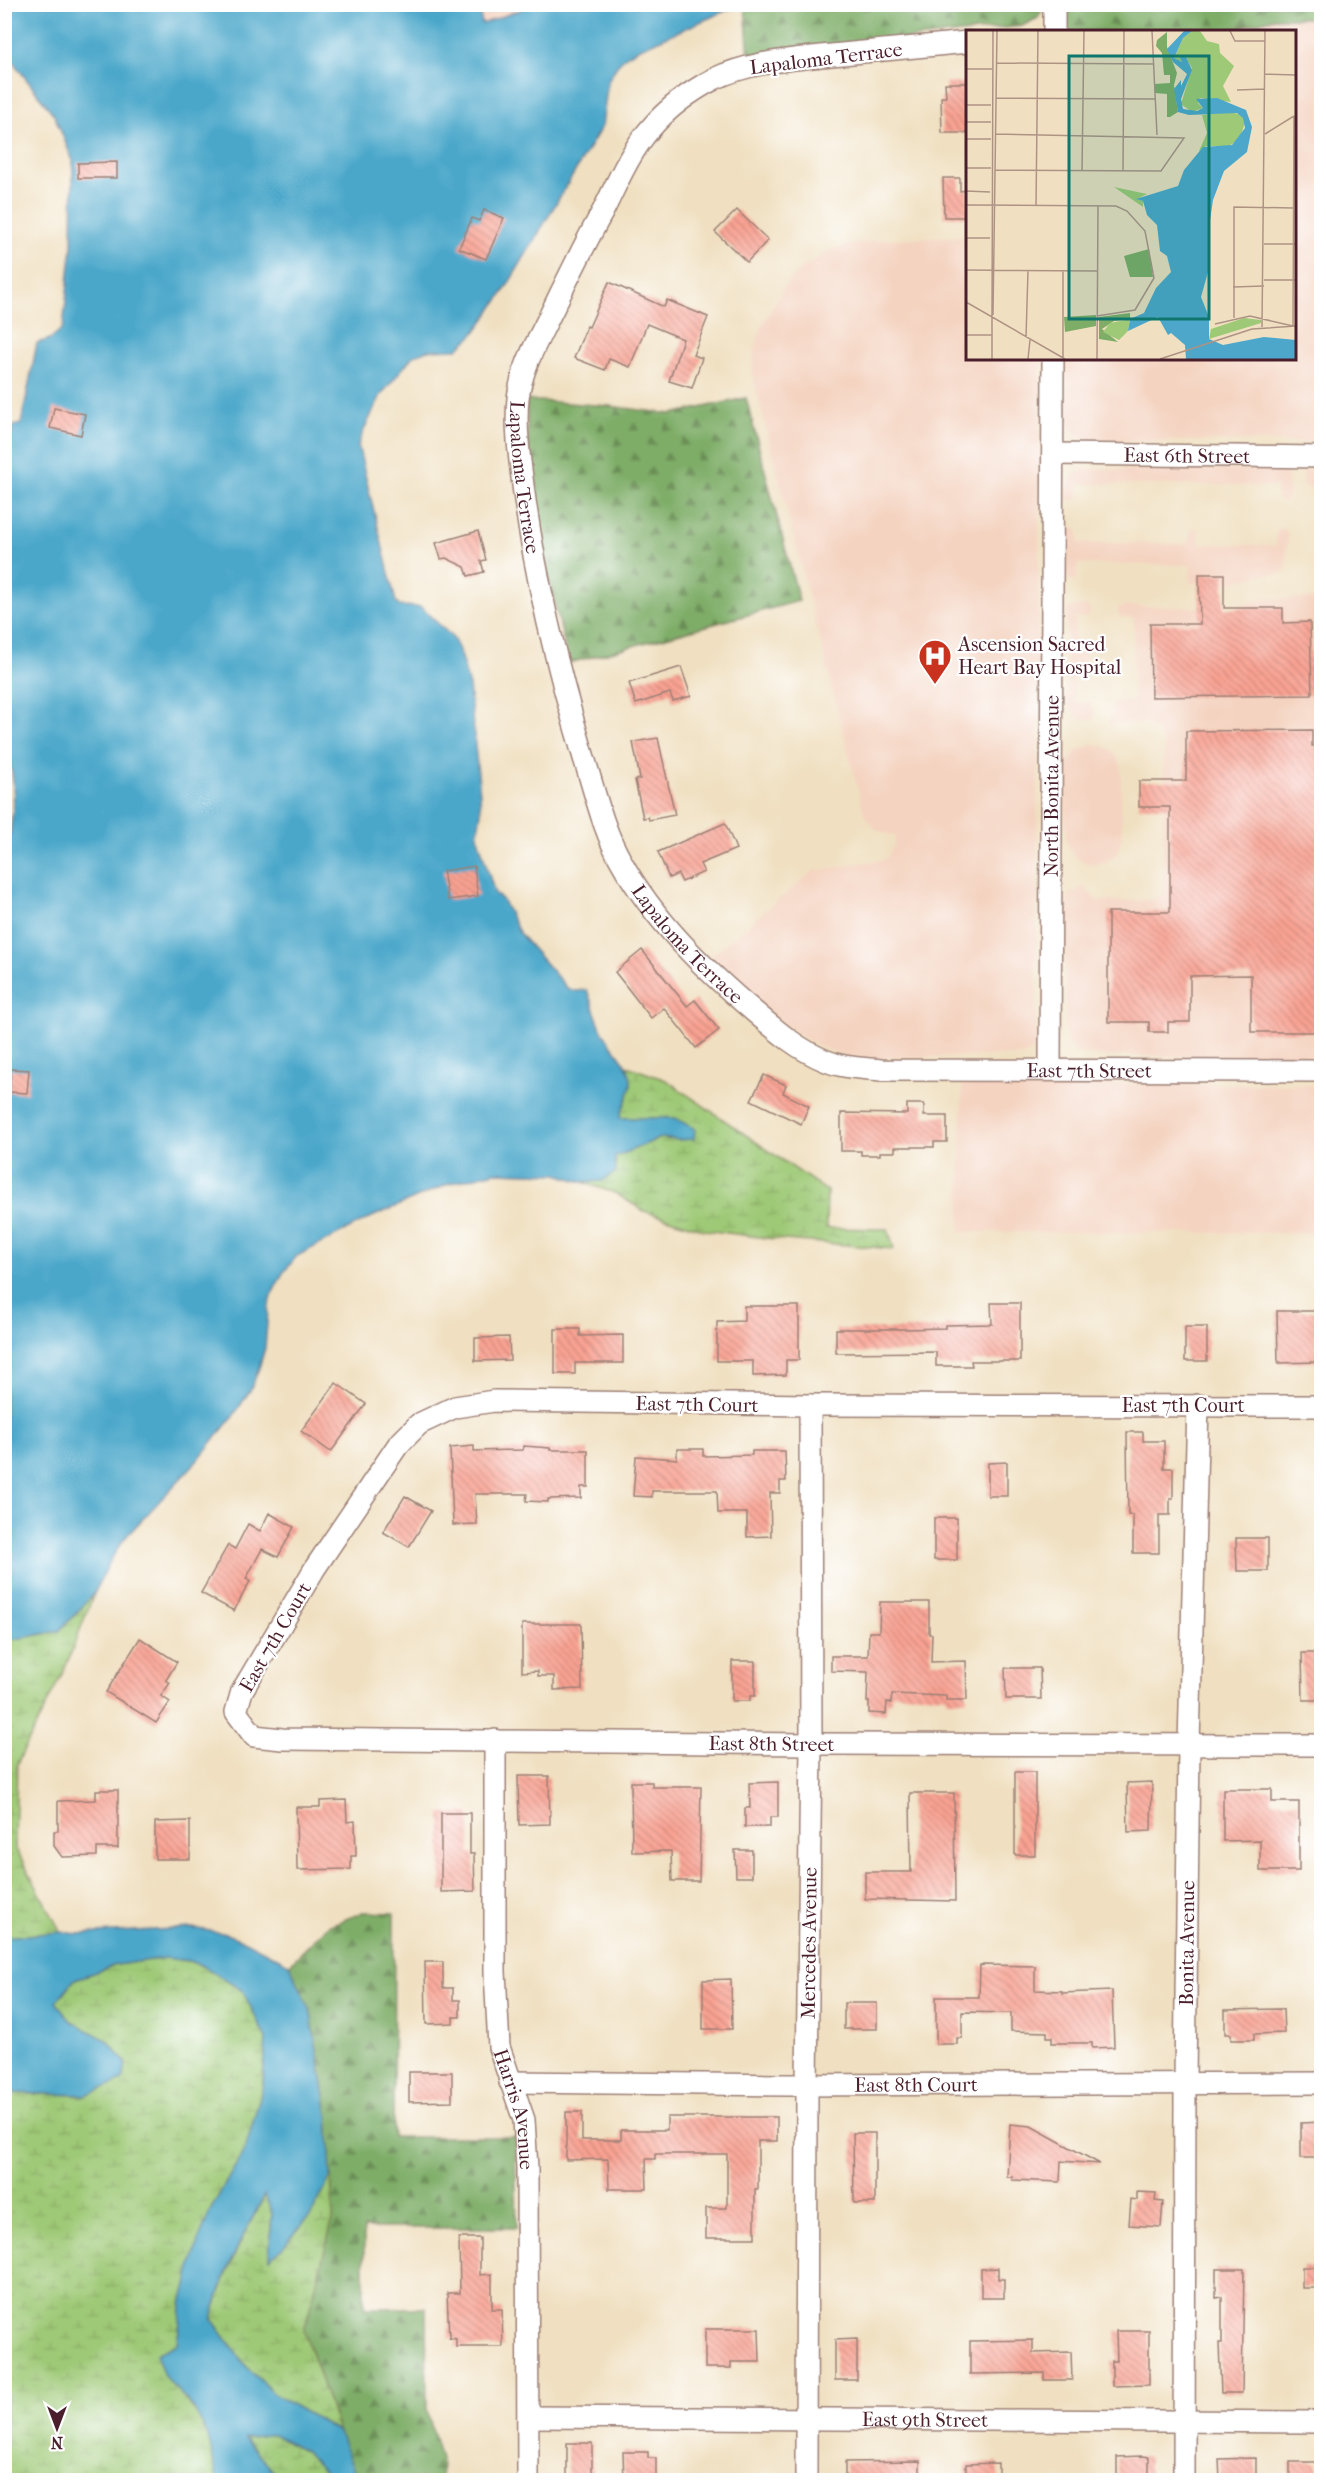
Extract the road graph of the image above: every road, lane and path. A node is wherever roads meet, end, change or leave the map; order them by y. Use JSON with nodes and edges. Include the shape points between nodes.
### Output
{"nodes":[{"id":1,"x":1054,"y":4,"type":"edge"},
{"id":2,"x":1054,"y":30,"type":"edge"},
{"id":3,"x":966,"y":42,"type":"edge"},
{"id":4,"x":1053,"y":360,"type":"edge"},
{"id":5,"x":1053,"y":454,"type":"junction"},
{"id":6,"x":1322,"y":457,"type":"edge"},
{"id":7,"x":857,"y":1068,"type":"joint"},
{"id":8,"x":1050,"y":1070,"type":"junction"},
{"id":9,"x":1322,"y":1071,"type":"edge"},
{"id":10,"x":810,"y":1405,"type":"junction"},
{"id":11,"x":1198,"y":1405,"type":"junction"},
{"id":12,"x":1322,"y":1406,"type":"edge"},
{"id":13,"x":236,"y":1712,"type":"joint"},
{"id":14,"x":495,"y":1740,"type":"junction"},
{"id":15,"x":811,"y":1744,"type":"junction"},
{"id":16,"x":1189,"y":1744,"type":"junction"},
{"id":17,"x":1322,"y":1745,"type":"edge"},
{"id":18,"x":510,"y":2082,"type":"junction"},
{"id":19,"x":1185,"y":2082,"type":"junction"},
{"id":20,"x":1322,"y":2083,"type":"edge"},
{"id":21,"x":807,"y":2085,"type":"junction"},
{"id":22,"x":529,"y":2418,"type":"junction"},
{"id":23,"x":807,"y":2420,"type":"junction"},
{"id":24,"x":1185,"y":2420,"type":"junction"},
{"id":25,"x":1322,"y":2422,"type":"edge"},
{"id":26,"x":528,"y":2481,"type":"edge"},
{"id":27,"x":806,"y":2481,"type":"edge"},
{"id":28,"x":1184,"y":2481,"type":"edge"}],
"edges":[{"from":1,"to":2,"type":"street"},
{"from":3,"to":7,"type":"street","name":"Lapaloma Terrace","via":[[753,66],[714,80],[678,103],[646,134],[620,178],[533,350],[518,398],[521,462],[535,563],[579,741],[619,859],[682,942],[738,998],[812,1054],[834,1064]]},
{"from":4,"to":5,"type":"street","name":"North Bonita Avenue"},
{"from":5,"to":6,"type":"street","name":"East 6th Street"},
{"from":5,"to":8,"type":"street","name":"North Bonita Avenue"},
{"from":7,"to":8,"type":"street","name":"East 7th Street"},
{"from":8,"to":9,"type":"street","name":"East 7th Street"},
{"from":10,"to":11,"type":"street","name":"East 7th Court"},
{"from":10,"to":13,"type":"street","name":"East 7th Court","via":[[494,1401],[455,1407],[419,1424],[398,1445],[315,1568],[242,1691]]},
{"from":10,"to":15,"type":"street","name":"Mercedes Avenue"},
{"from":11,"to":12,"type":"street","name":"East 7th Court"},
{"from":11,"to":16,"type":"street","name":"Bonita Avenue"},
{"from":13,"to":14,"type":"street","name":"East 8th Street","via":[[254,1736]]},
{"from":14,"to":15,"type":"street","name":"East 8th Street"},
{"from":14,"to":18,"type":"street","name":"Harris Avenue","via":[[495,1972],[499,2047]]},
{"from":15,"to":16,"type":"street","name":"East 8th Street"},
{"from":15,"to":21,"type":"street","name":"Mercedes Avenue"},
{"from":16,"to":17,"type":"street","name":"East 8th Street"},
{"from":16,"to":19,"type":"street","name":"Bonita Avenue"},
{"from":18,"to":21,"type":"street","name":"East 8th Court"},
{"from":18,"to":22,"type":"street","name":"Harris Avenue","via":[[524,2120]]},
{"from":19,"to":20,"type":"street","name":"East 8th Court"},
{"from":19,"to":21,"type":"street","name":"East 8th Court"},
{"from":19,"to":24,"type":"street","name":"Bonita Avenue"},
{"from":21,"to":23,"type":"street","name":"Mercedes Avenue"},
{"from":22,"to":23,"type":"street","name":"East 9th Street"},
{"from":22,"to":26,"type":"street","name":"Harris Avenue"},
{"from":23,"to":24,"type":"street","name":"East 9th Street"},
{"from":23,"to":27,"type":"street","name":"Mercedes Avenue"},
{"from":24,"to":25,"type":"street","name":"East 9th Street"},
{"from":24,"to":28,"type":"street","name":"Bonita Avenue"}]}
